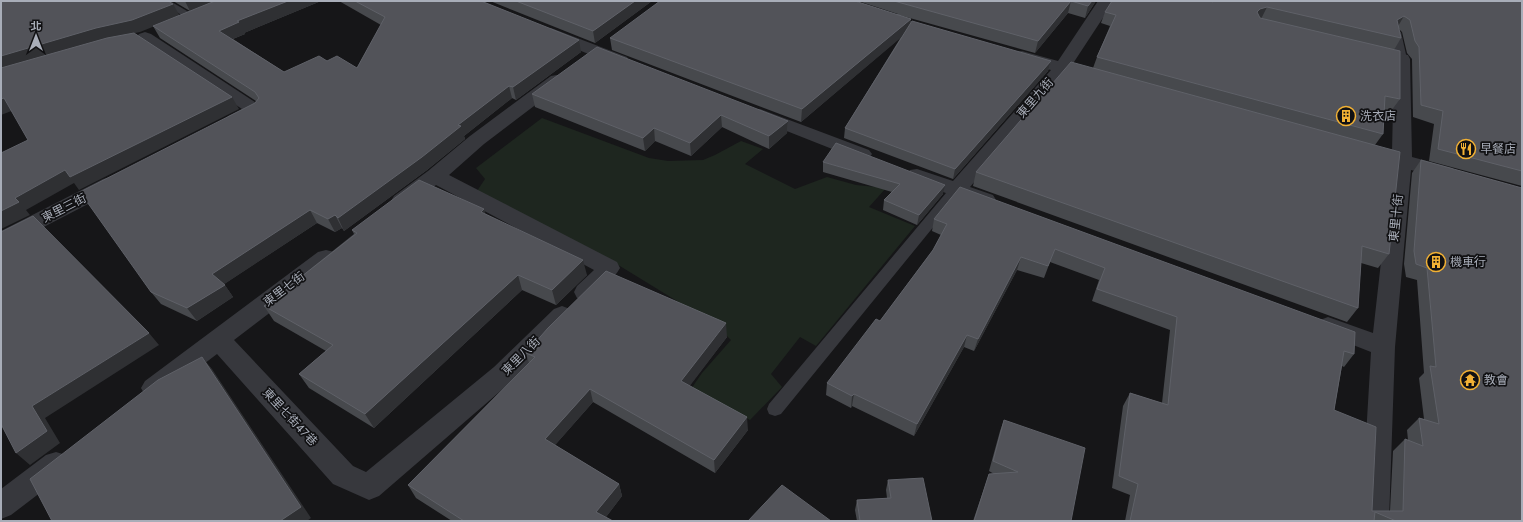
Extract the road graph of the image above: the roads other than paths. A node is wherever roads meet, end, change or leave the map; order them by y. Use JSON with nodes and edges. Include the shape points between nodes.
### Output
{"nodes":[{"id":1,"x":163,"y":1,"type":"edge"},
{"id":2,"x":1106,"y":1,"type":"edge"},
{"id":3,"x":200,"y":15,"type":"joint"},
{"id":4,"x":538,"y":28,"type":"edge"},
{"id":5,"x":1396,"y":32,"type":"edge"},
{"id":6,"x":614,"y":38,"type":"edge"},
{"id":7,"x":1350,"y":47,"type":"edge"},
{"id":8,"x":596,"y":51,"type":"junction"},
{"id":9,"x":1003,"y":51,"type":"edge"},
{"id":10,"x":1402,"y":60,"type":"junction"},
{"id":11,"x":640,"y":68,"type":"edge"},
{"id":12,"x":1062,"y":68,"type":"junction"},
{"id":13,"x":1107,"y":80,"type":"edge"},
{"id":14,"x":743,"y":108,"type":"edge"},
{"id":15,"x":220,"y":128,"type":"edge"},
{"id":16,"x":1356,"y":148,"type":"edge"},
{"id":17,"x":1402,"y":161,"type":"junction"},
{"id":18,"x":128,"y":175,"type":"edge"},
{"id":19,"x":435,"y":176,"type":"junction"},
{"id":20,"x":1462,"y":178,"type":"edge"},
{"id":21,"x":956,"y":190,"type":"junction"},
{"id":22,"x":1001,"y":206,"type":"edge"},
{"id":23,"x":384,"y":214,"type":"edge"},
{"id":24,"x":1,"y":240,"type":"edge"},
{"id":25,"x":339,"y":248,"type":"edge"},
{"id":26,"x":1308,"y":319,"type":"edge"},
{"id":27,"x":218,"y":339,"type":"junction"},
{"id":28,"x":1383,"y":347,"type":"junction"},
{"id":29,"x":137,"y":401,"type":"edge"},
{"id":30,"x":775,"y":409,"type":"dead end"},
{"id":31,"x":69,"y":453,"type":"edge"},
{"id":32,"x":369,"y":487,"type":"joint"},
{"id":33,"x":1,"y":506,"type":"edge"},
{"id":34,"x":1375,"y":521,"type":"edge"}],
"edges":[{"from":1,"to":3,"type":"lane"},
{"from":2,"to":12,"type":"street","name":"東里九街"},
{"from":3,"to":15,"type":"street","via":[[138,39],[255,110]]},
{"from":4,"to":8,"type":"street"},
{"from":5,"to":10,"type":"lane"},
{"from":6,"to":8,"type":"street"},
{"from":7,"to":10,"type":"street"},
{"from":8,"to":11,"type":"street"},
{"from":8,"to":19,"type":"street","via":[[477,140]]},
{"from":9,"to":12,"type":"street"},
{"from":10,"to":17,"type":"street","name":"東里十街"},
{"from":12,"to":13,"type":"street"},
{"from":12,"to":21,"type":"street","name":"東里九街"},
{"from":14,"to":21,"type":"street"},
{"from":16,"to":17,"type":"street"},
{"from":17,"to":20,"type":"street"},
{"from":17,"to":28,"type":"street","name":"東里十街"},
{"from":18,"to":24,"type":"street","name":"東里三街"},
{"from":19,"to":23,"type":"street"},
{"from":19,"to":32,"type":"street","name":"東里八街","via":[[609,268],[503,374]]},
{"from":21,"to":22,"type":"street"},
{"from":21,"to":30,"type":"lane"},
{"from":25,"to":27,"type":"street","name":"東里七街"},
{"from":26,"to":28,"type":"street"},
{"from":27,"to":29,"type":"street","name":"東里七街"},
{"from":27,"to":32,"type":"street","name":"東里七街47巷","via":[[343,475]]},
{"from":28,"to":34,"type":"street","name":"東里十街"},
{"from":31,"to":33,"type":"street"}]}
